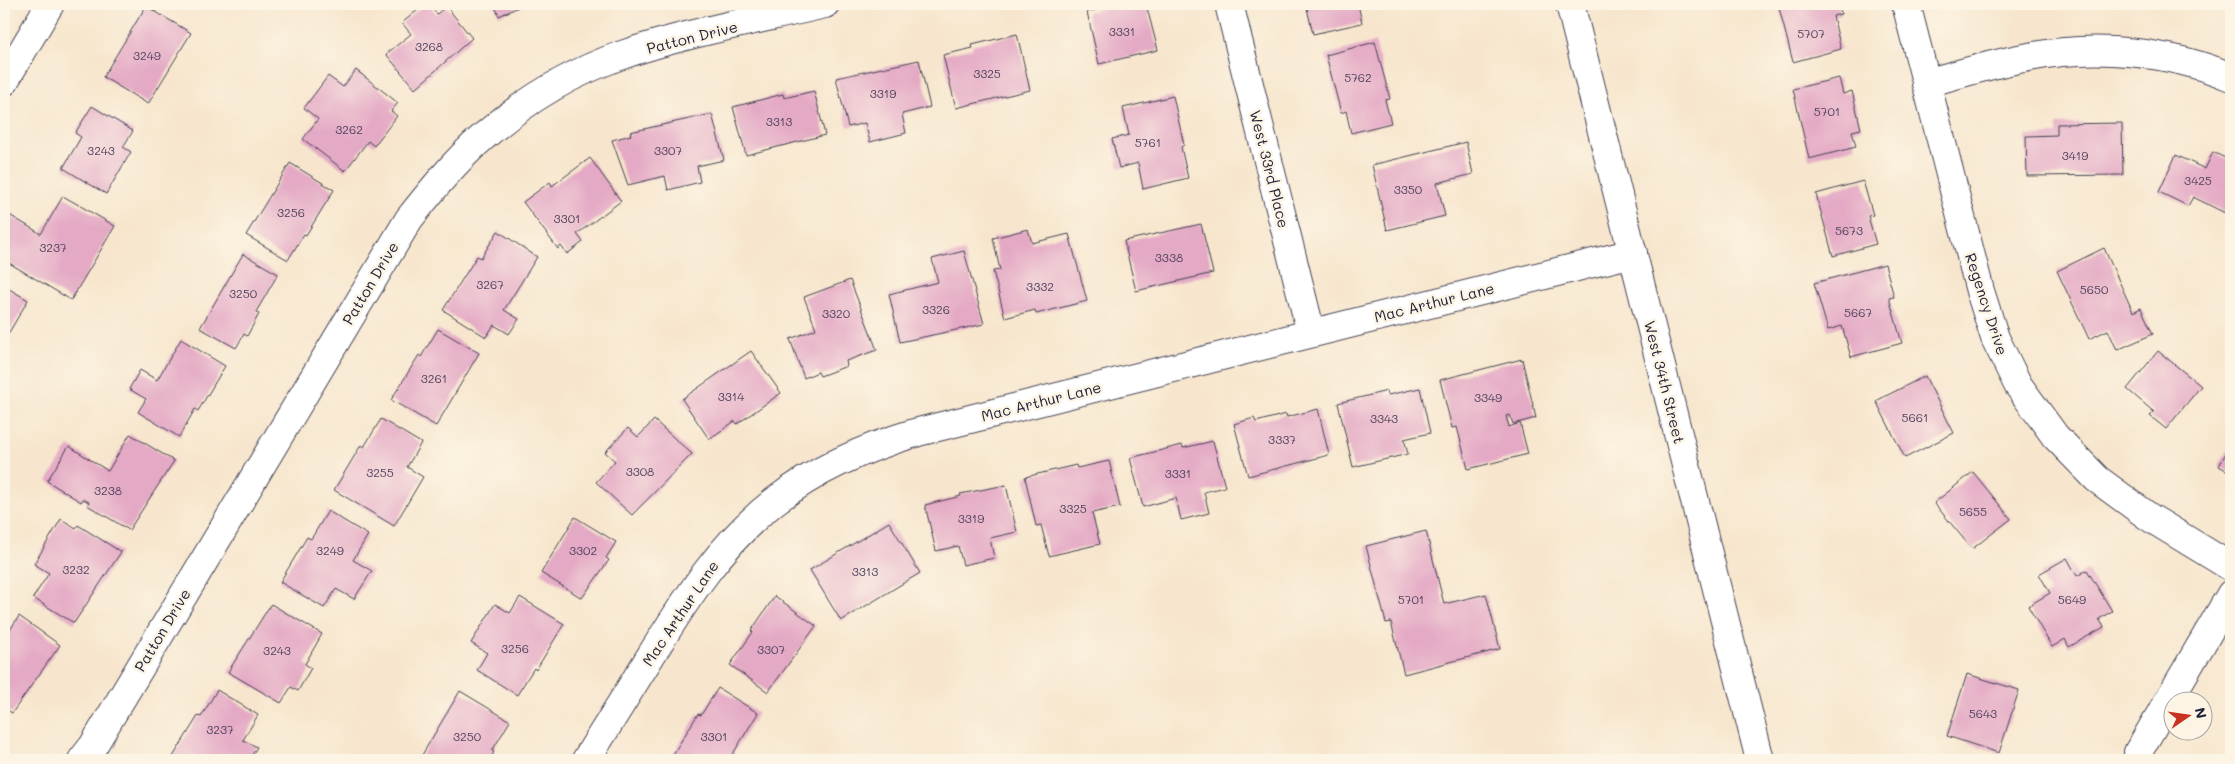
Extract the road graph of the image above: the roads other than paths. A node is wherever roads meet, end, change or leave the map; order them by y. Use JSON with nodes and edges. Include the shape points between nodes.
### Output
{"nodes":[{"id":1,"x":50,"y":4,"type":"edge"},
{"id":2,"x":825,"y":4,"type":"edge"},
{"id":3,"x":1229,"y":4,"type":"edge"},
{"id":4,"x":1570,"y":4,"type":"edge"},
{"id":5,"x":1906,"y":4,"type":"edge"},
{"id":6,"x":2231,"y":77,"type":"edge"},
{"id":7,"x":4,"y":82,"type":"edge"},
{"id":8,"x":1926,"y":83,"type":"junction"},
{"id":9,"x":1633,"y":253,"type":"junction"},
{"id":10,"x":1311,"y":333,"type":"junction"},
{"id":11,"x":2231,"y":567,"type":"edge"},
{"id":12,"x":2231,"y":594,"type":"edge"},
{"id":13,"x":2138,"y":752,"type":"dead end"},
{"id":14,"x":82,"y":760,"type":"edge"},
{"id":15,"x":586,"y":760,"type":"edge"},
{"id":16,"x":1760,"y":760,"type":"edge"}],
"edges":[{"from":1,"to":7,"type":"street"},
{"from":2,"to":14,"type":"street","name":"Patton Drive","via":[[650,46],[589,68],[521,107],[461,158],[409,219]]},
{"from":3,"to":10,"type":"street","name":"West 33rd Place"},
{"from":4,"to":9,"type":"street","name":"West 34th Street"},
{"from":5,"to":8,"type":"street","name":"Regency Drive"},
{"from":6,"to":8,"type":"street","via":[[2160,57],[2079,51],[2030,56]]},
{"from":8,"to":11,"type":"street","name":"Regency Drive","via":[[1990,323],[2018,385],[2055,436],[2097,479],[2149,517]]},
{"from":9,"to":10,"type":"street","name":"Mac Arthur Lane"},
{"from":9,"to":16,"type":"street","name":"West 34th Street"},
{"from":10,"to":15,"type":"street","name":"Mac Arthur Lane","via":[[918,432],[874,446],[830,466],[775,501],[740,532],[708,568]]},
{"from":12,"to":13,"type":"street"}]}
